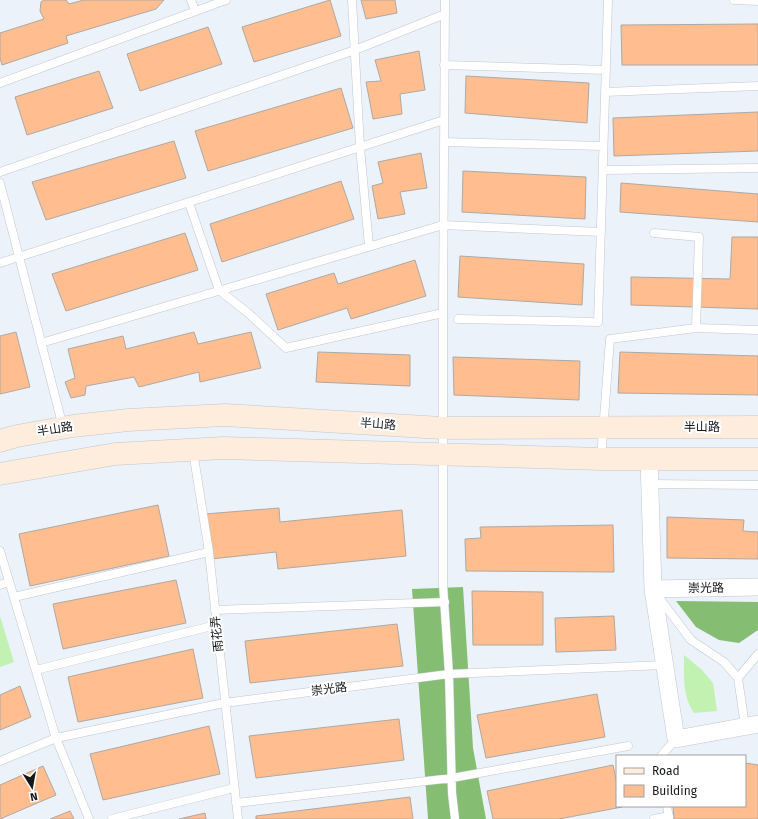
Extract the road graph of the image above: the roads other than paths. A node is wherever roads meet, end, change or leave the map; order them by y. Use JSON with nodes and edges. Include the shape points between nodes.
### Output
{"nodes":[{"id":1,"x":191,"y":0,"type":"edge"},
{"id":2,"x":226,"y":0,"type":"edge"},
{"id":3,"x":352,"y":0,"type":"edge"},
{"id":4,"x":445,"y":0,"type":"edge"},
{"id":5,"x":608,"y":0,"type":"edge"},
{"id":6,"x":734,"y":0,"type":"edge"},
{"id":7,"x":758,"y":1,"type":"edge"},
{"id":8,"x":195,"y":12,"type":"junction"},
{"id":9,"x":445,"y":14,"type":"junction"},
{"id":10,"x":354,"y":50,"type":"junction"},
{"id":11,"x":444,"y":66,"type":"junction"},
{"id":12,"x":606,"y":70,"type":"junction"},
{"id":13,"x":0,"y":83,"type":"edge"},
{"id":14,"x":758,"y":86,"type":"edge"},
{"id":15,"x":605,"y":92,"type":"junction"},
{"id":16,"x":444,"y":120,"type":"junction"},
{"id":17,"x":444,"y":142,"type":"junction"},
{"id":18,"x":604,"y":146,"type":"junction"},
{"id":19,"x":360,"y":147,"type":"junction"},
{"id":20,"x":758,"y":168,"type":"edge"},
{"id":21,"x":603,"y":170,"type":"junction"},
{"id":22,"x":0,"y":172,"type":"edge"},
{"id":23,"x":1,"y":188,"type":"edge"},
{"id":24,"x":189,"y":203,"type":"junction"},
{"id":25,"x":443,"y":225,"type":"junction"},
{"id":26,"x":601,"y":232,"type":"junction"},
{"id":27,"x":654,"y":233,"type":"dead end"},
{"id":28,"x":369,"y":246,"type":"junction"},
{"id":29,"x":19,"y":258,"type":"junction"},
{"id":30,"x":0,"y":263,"type":"edge"},
{"id":31,"x":219,"y":290,"type":"junction"},
{"id":32,"x":442,"y":314,"type":"junction"},
{"id":33,"x":458,"y":319,"type":"dead end"},
{"id":34,"x":696,"y":328,"type":"junction"},
{"id":35,"x":757,"y":330,"type":"dead end"},
{"id":36,"x":41,"y":343,"type":"junction"},
{"id":37,"x":603,"y":426,"type":"junction"},
{"id":38,"x":758,"y":427,"type":"edge"},
{"id":39,"x":63,"y":428,"type":"junction"},
{"id":40,"x":442,"y":428,"type":"junction"},
{"id":41,"x":0,"y":440,"type":"edge"},
{"id":42,"x":193,"y":449,"type":"junction"},
{"id":43,"x":442,"y":456,"type":"junction"},
{"id":44,"x":601,"y":459,"type":"junction"},
{"id":45,"x":649,"y":459,"type":"junction"},
{"id":46,"x":758,"y":459,"type":"edge"},
{"id":47,"x":0,"y":474,"type":"edge"},
{"id":48,"x":651,"y":484,"type":"junction"},
{"id":49,"x":758,"y":485,"type":"edge"},
{"id":50,"x":0,"y":551,"type":"edge"},
{"id":51,"x":209,"y":552,"type":"junction"},
{"id":52,"x":9,"y":582,"type":"junction"},
{"id":53,"x":0,"y":585,"type":"edge"},
{"id":54,"x":758,"y":587,"type":"edge"},
{"id":55,"x":653,"y":590,"type":"junction"},
{"id":56,"x":14,"y":597,"type":"junction"},
{"id":57,"x":444,"y":602,"type":"junction"},
{"id":58,"x":215,"y":610,"type":"junction"},
{"id":59,"x":216,"y":625,"type":"junction"},
{"id":60,"x":758,"y":654,"type":"edge"},
{"id":61,"x":665,"y":665,"type":"junction"},
{"id":62,"x":36,"y":670,"type":"junction"},
{"id":63,"x":449,"y":674,"type":"junction"},
{"id":64,"x":738,"y":678,"type":"junction"},
{"id":65,"x":224,"y":703,"type":"junction"},
{"id":66,"x":752,"y":725,"type":"edge"},
{"id":67,"x":56,"y":738,"type":"junction"},
{"id":68,"x":676,"y":739,"type":"junction"},
{"id":69,"x":628,"y":746,"type":"dead end"},
{"id":70,"x":662,"y":755,"type":"edge"},
{"id":71,"x":0,"y":761,"type":"edge"},
{"id":72,"x":452,"y":778,"type":"junction"},
{"id":73,"x":234,"y":788,"type":"junction"},
{"id":74,"x":236,"y":803,"type":"junction"},
{"id":75,"x":668,"y":807,"type":"edge"},
{"id":76,"x":669,"y":818,"type":"edge"},
{"id":77,"x":89,"y":819,"type":"edge"},
{"id":78,"x":112,"y":819,"type":"edge"},
{"id":79,"x":238,"y":819,"type":"edge"},
{"id":80,"x":455,"y":819,"type":"edge"},
{"id":81,"x":654,"y":819,"type":"edge"}],
"edges":[{"from":1,"to":8,"type":"lane"},
{"from":2,"to":8,"type":"lane"},
{"from":3,"to":10,"type":"lane"},
{"from":4,"to":9,"type":"lane"},
{"from":5,"to":12,"type":"lane"},
{"from":6,"to":7,"type":"lane"},
{"from":8,"to":13,"type":"lane"},
{"from":9,"to":10,"type":"lane"},
{"from":9,"to":11,"type":"lane"},
{"from":10,"to":19,"type":"lane"},
{"from":10,"to":22,"type":"lane"},
{"from":11,"to":12,"type":"lane"},
{"from":11,"to":16,"type":"lane"},
{"from":12,"to":15,"type":"lane"},
{"from":14,"to":15,"type":"lane"},
{"from":15,"to":18,"type":"lane"},
{"from":16,"to":17,"type":"lane"},
{"from":16,"to":19,"type":"lane"},
{"from":17,"to":18,"type":"lane"},
{"from":17,"to":25,"type":"lane"},
{"from":18,"to":21,"type":"lane"},
{"from":19,"to":24,"type":"lane"},
{"from":19,"to":28,"type":"lane"},
{"from":20,"to":21,"type":"lane"},
{"from":21,"to":26,"type":"lane"},
{"from":23,"to":29,"type":"lane"},
{"from":24,"to":29,"type":"lane"},
{"from":24,"to":31,"type":"lane"},
{"from":25,"to":26,"type":"lane"},
{"from":25,"to":28,"type":"lane"},
{"from":25,"to":32,"type":"lane"},
{"from":26,"to":33,"type":"lane","via":[[598,322]]},
{"from":27,"to":34,"type":"lane","via":[[699,237]]},
{"from":28,"to":31,"type":"lane"},
{"from":29,"to":30,"type":"lane"},
{"from":29,"to":36,"type":"lane"},
{"from":31,"to":32,"type":"lane","via":[[286,348]]},
{"from":31,"to":36,"type":"lane"},
{"from":32,"to":40,"type":"lane"},
{"from":34,"to":35,"type":"lane"},
{"from":34,"to":37,"type":"lane","via":[[610,339]]},
{"from":36,"to":39,"type":"lane"},
{"from":37,"to":38,"type":"main road","name":"半山路"},
{"from":37,"to":40,"type":"main road","name":"半山路"},
{"from":37,"to":44,"type":"lane"},
{"from":39,"to":40,"type":"main road","name":"半山路","via":[[128,420],[225,415]]},
{"from":39,"to":41,"type":"main road","name":"半山路"},
{"from":40,"to":43,"type":"lane"},
{"from":42,"to":43,"type":"main road"},
{"from":42,"to":47,"type":"main road","via":[[115,454]]},
{"from":42,"to":51,"type":"lane","name":"雨花弄"},
{"from":43,"to":44,"type":"main road"},
{"from":43,"to":57,"type":"lane"},
{"from":44,"to":45,"type":"main road"},
{"from":45,"to":46,"type":"main road"},
{"from":45,"to":48,"type":"street"},
{"from":48,"to":49,"type":"lane"},
{"from":48,"to":55,"type":"street"},
{"from":50,"to":52,"type":"lane"},
{"from":51,"to":56,"type":"lane"},
{"from":51,"to":58,"type":"lane","name":"雨花弄"},
{"from":52,"to":53,"type":"lane"},
{"from":52,"to":56,"type":"lane"},
{"from":54,"to":55,"type":"street","name":"崇光路"},
{"from":55,"to":61,"type":"street"},
{"from":55,"to":64,"type":"lane","via":[[691,640],[724,662]]},
{"from":56,"to":62,"type":"lane"},
{"from":57,"to":58,"type":"lane"},
{"from":57,"to":63,"type":"lane"},
{"from":58,"to":59,"type":"lane","name":"雨花弄"},
{"from":59,"to":62,"type":"lane"},
{"from":59,"to":65,"type":"lane","name":"雨花弄"},
{"from":60,"to":64,"type":"lane"},
{"from":61,"to":63,"type":"lane","name":"崇光路"},
{"from":61,"to":68,"type":"street"},
{"from":62,"to":67,"type":"lane"},
{"from":63,"to":65,"type":"lane","name":"崇光路"},
{"from":63,"to":72,"type":"lane"},
{"from":64,"to":66,"type":"lane"},
{"from":65,"to":67,"type":"lane","name":"崇光路"},
{"from":65,"to":73,"type":"lane","name":"雨花弄"},
{"from":66,"to":68,"type":"street"},
{"from":67,"to":71,"type":"lane","name":"崇光路"},
{"from":67,"to":77,"type":"lane"},
{"from":68,"to":70,"type":"lane"},
{"from":69,"to":72,"type":"lane"},
{"from":72,"to":74,"type":"lane"},
{"from":72,"to":80,"type":"lane"},
{"from":73,"to":74,"type":"lane","name":"雨花弄"},
{"from":73,"to":78,"type":"lane"},
{"from":74,"to":79,"type":"lane","name":"雨花弄"},
{"from":75,"to":76,"type":"lane"},
{"from":76,"to":81,"type":"lane"}]}
